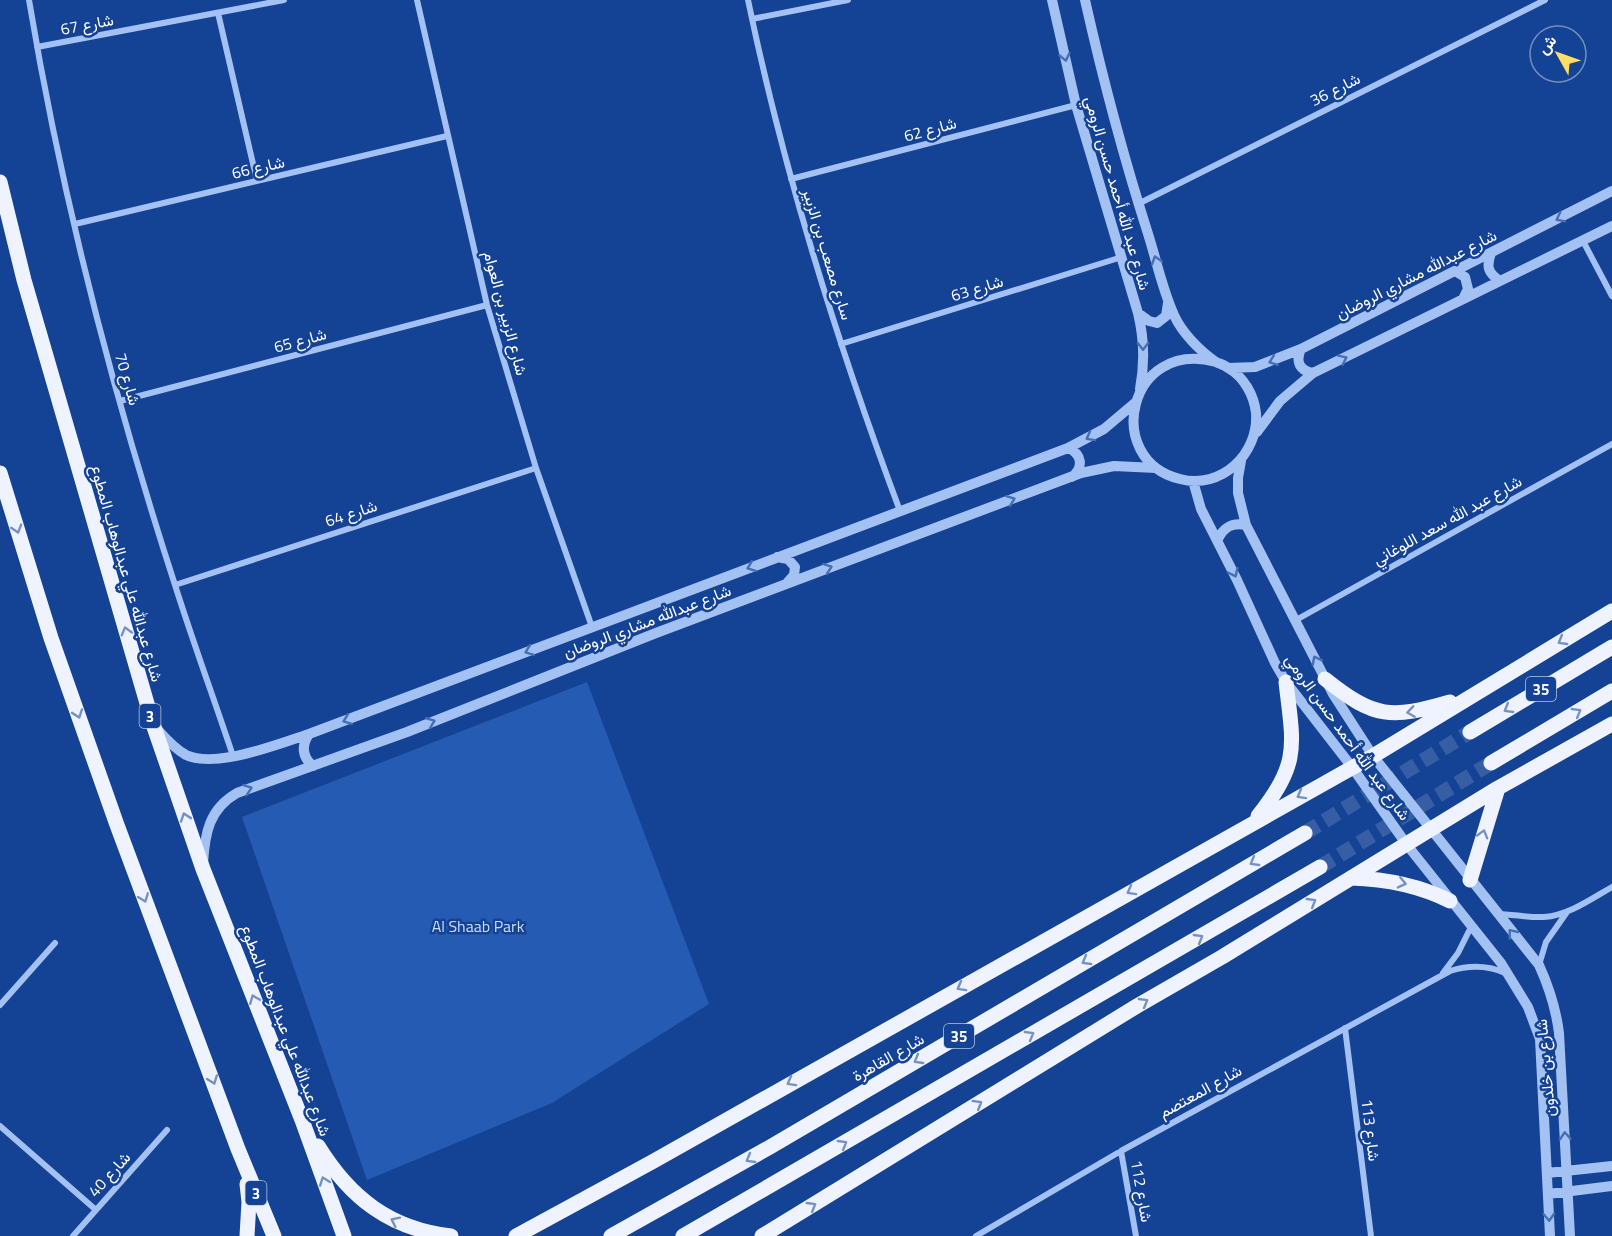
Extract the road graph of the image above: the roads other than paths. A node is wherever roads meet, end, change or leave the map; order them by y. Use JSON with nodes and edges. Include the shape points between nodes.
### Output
{"nodes":[{"id":1,"x":29,"y":0,"type":"edge"},
{"id":2,"x":284,"y":0,"type":"edge"},
{"id":3,"x":417,"y":0,"type":"edge"},
{"id":4,"x":748,"y":0,"type":"edge"},
{"id":5,"x":848,"y":0,"type":"edge"},
{"id":6,"x":1052,"y":0,"type":"edge"},
{"id":7,"x":1085,"y":0,"type":"edge"},
{"id":8,"x":1545,"y":0,"type":"edge"},
{"id":9,"x":218,"y":13,"type":"junction"},
{"id":10,"x":752,"y":19,"type":"junction"},
{"id":11,"x":37,"y":47,"type":"junction"},
{"id":12,"x":1076,"y":105,"type":"junction"},
{"id":13,"x":447,"y":136,"type":"junction"},
{"id":14,"x":791,"y":179,"type":"junction"},
{"id":15,"x":257,"y":181,"type":"junction"},
{"id":16,"x":0,"y":182,"type":"edge"},
{"id":17,"x":1612,"y":191,"type":"edge"},
{"id":18,"x":1138,"y":204,"type":"junction"},
{"id":19,"x":75,"y":224,"type":"junction"},
{"id":20,"x":1612,"y":226,"type":"edge"},
{"id":21,"x":1583,"y":241,"type":"junction"},
{"id":22,"x":1491,"y":253,"type":"junction"},
{"id":23,"x":1122,"y":257,"type":"junction"},
{"id":24,"x":1455,"y":271,"type":"junction"},
{"id":25,"x":1500,"y":281,"type":"junction"},
{"id":26,"x":1612,"y":296,"type":"edge"},
{"id":27,"x":1168,"y":299,"type":"junction"},
{"id":28,"x":1462,"y":299,"type":"junction"},
{"id":29,"x":487,"y":305,"type":"junction"},
{"id":30,"x":1138,"y":313,"type":"junction"},
{"id":31,"x":841,"y":344,"type":"junction"},
{"id":32,"x":1301,"y":350,"type":"junction"},
{"id":33,"x":1216,"y":362,"type":"junction"},
{"id":34,"x":1228,"y":368,"type":"junction"},
{"id":35,"x":1313,"y":373,"type":"junction"},
{"id":36,"x":1137,"y":398,"type":"junction"},
{"id":37,"x":120,"y":401,"type":"junction"},
{"id":38,"x":1254,"y":438,"type":"junction"},
{"id":39,"x":1612,"y":444,"type":"edge"},
{"id":40,"x":1068,"y":448,"type":"junction"},
{"id":41,"x":1241,"y":460,"type":"junction"},
{"id":42,"x":536,"y":468,"type":"junction"},
{"id":43,"x":1156,"y":468,"type":"junction"},
{"id":44,"x":0,"y":473,"type":"edge"},
{"id":45,"x":1072,"y":477,"type":"junction"},
{"id":46,"x":1193,"y":481,"type":"junction"},
{"id":47,"x":900,"y":511,"type":"junction"},
{"id":48,"x":1246,"y":525,"type":"junction"},
{"id":49,"x":1218,"y":539,"type":"junction"},
{"id":50,"x":777,"y":557,"type":"junction"},
{"id":51,"x":787,"y":583,"type":"junction"},
{"id":52,"x":175,"y":585,"type":"junction"},
{"id":53,"x":1612,"y":611,"type":"edge"},
{"id":54,"x":1296,"y":620,"type":"junction"},
{"id":55,"x":592,"y":627,"type":"junction"},
{"id":56,"x":1612,"y":647,"type":"edge"},
{"id":57,"x":1325,"y":679,"type":"junction"},
{"id":58,"x":1286,"y":682,"type":"junction"},
{"id":59,"x":1612,"y":691,"type":"edge"},
{"id":60,"x":1468,"y":697,"type":"junction"},
{"id":61,"x":153,"y":724,"type":"junction"},
{"id":62,"x":1612,"y":724,"type":"edge"},
{"id":63,"x":1470,"y":732,"type":"tunnel mouth"},
{"id":64,"x":309,"y":735,"type":"junction"},
{"id":65,"x":233,"y":756,"type":"junction"},
{"id":66,"x":1373,"y":756,"type":"junction"},
{"id":67,"x":1491,"y":763,"type":"tunnel mouth"},
{"id":68,"x":313,"y":766,"type":"junction"},
{"id":69,"x":1352,"y":767,"type":"junction"},
{"id":70,"x":1498,"y":788,"type":"junction"},
{"id":71,"x":1254,"y":821,"type":"junction"},
{"id":72,"x":1430,"y":830,"type":"junction"},
{"id":73,"x":1305,"y":833,"type":"tunnel mouth"},
{"id":74,"x":1407,"y":845,"type":"junction"},
{"id":75,"x":1320,"y":867,"type":"tunnel mouth"},
{"id":76,"x":203,"y":869,"type":"junction"},
{"id":77,"x":1351,"y":878,"type":"junction"},
{"id":78,"x":1470,"y":880,"type":"junction"},
{"id":79,"x":1612,"y":887,"type":"edge"},
{"id":80,"x":1450,"y":901,"type":"junction"},
{"id":81,"x":1568,"y":912,"type":"junction"},
{"id":82,"x":1497,"y":914,"type":"junction"},
{"id":83,"x":1471,"y":927,"type":"junction"},
{"id":84,"x":55,"y":943,"type":"dead end"},
{"id":85,"x":1539,"y":965,"type":"junction"},
{"id":86,"x":1441,"y":976,"type":"junction"},
{"id":87,"x":1512,"y":977,"type":"junction"},
{"id":88,"x":0,"y":1005,"type":"edge"},
{"id":89,"x":1345,"y":1028,"type":"junction"},
{"id":90,"x":302,"y":1120,"type":"junction"},
{"id":91,"x":0,"y":1126,"type":"edge"},
{"id":92,"x":166,"y":1130,"type":"dead end"},
{"id":93,"x":238,"y":1149,"type":"junction"},
{"id":94,"x":1120,"y":1151,"type":"junction"},
{"id":95,"x":1612,"y":1166,"type":"edge"},
{"id":96,"x":1568,"y":1171,"type":"junction"},
{"id":97,"x":1547,"y":1173,"type":"junction"},
{"id":98,"x":1612,"y":1186,"type":"edge"},
{"id":99,"x":1568,"y":1192,"type":"junction"},
{"id":100,"x":1548,"y":1194,"type":"junction"},
{"id":101,"x":96,"y":1210,"type":"junction"},
{"id":102,"x":73,"y":1236,"type":"edge"},
{"id":103,"x":247,"y":1236,"type":"edge"},
{"id":104,"x":274,"y":1236,"type":"edge"},
{"id":105,"x":344,"y":1236,"type":"edge"},
{"id":106,"x":451,"y":1236,"type":"edge"},
{"id":107,"x":516,"y":1236,"type":"edge"},
{"id":108,"x":611,"y":1236,"type":"edge"},
{"id":109,"x":683,"y":1236,"type":"edge"},
{"id":110,"x":762,"y":1236,"type":"edge"},
{"id":111,"x":976,"y":1236,"type":"edge"},
{"id":112,"x":1136,"y":1236,"type":"edge"},
{"id":113,"x":1371,"y":1236,"type":"edge"},
{"id":114,"x":1550,"y":1236,"type":"edge"},
{"id":115,"x":1570,"y":1236,"type":"edge"}],
"edges":[{"from":1,"to":11,"type":"street","name":"شارع 70"},
{"from":2,"to":9,"type":"street","name":"شارع 67"},
{"from":3,"to":13,"type":"street","name":"شارع الزبير بن العوام"},
{"from":4,"to":10,"type":"street","name":"سارع مصعب بن الزبير"},
{"from":5,"to":10,"type":"street"},
{"from":6,"to":12,"type":"street","name":"شارع عبد الله أحمد حسن الرومي","one_way":true},
{"from":7,"to":18,"type":"street","name":"شارع عبد الله أحمد حسن الرومي"},
{"from":8,"to":18,"type":"street","name":"شارع 36"},
{"from":9,"to":11,"type":"street","name":"شارع 67"},
{"from":9,"to":15,"type":"street"},
{"from":10,"to":14,"type":"street","name":"سارع مصعب بن الزبير"},
{"from":11,"to":19,"type":"street","name":"شارع 70"},
{"from":12,"to":14,"type":"street","name":"شارع 62"},
{"from":12,"to":23,"type":"street","name":"شارع عبد الله أحمد حسن الرومي"},
{"from":13,"to":15,"type":"street","name":"شارع 66"},
{"from":13,"to":29,"type":"street","name":"شارع الزبير بن العوام"},
{"from":14,"to":31,"type":"street","name":"سارع مصعب بن الزبير"},
{"from":15,"to":19,"type":"street","name":"شارع 66"},
{"from":61,"to":16,"type":"main road","name":"شارع عبدالله علي عبدالوهاب المطوع","number":"3","one_way":true,"via":[[30,302]]},
{"from":17,"to":22,"type":"street","name":"شارع عبدالله مشاري الروضان","one_way":true},
{"from":27,"to":18,"type":"street","name":"شارع عبد الله أحمد حسن الرومي","one_way":true},
{"from":19,"to":37,"type":"street","name":"شارع 70"},
{"from":20,"to":21,"type":"street"},
{"from":21,"to":25,"type":"street"},
{"from":21,"to":26,"type":"street"},
{"from":22,"to":24,"type":"street","name":"شارع عبدالله مشاري الروضان"},
{"from":22,"to":25,"type":"street","via":[[1487,264],[1490,275]]},
{"from":23,"to":30,"type":"street","name":"شارع عبد الله أحمد حسن الرومي"},
{"from":23,"to":31,"type":"street","name":"شارع 63"},
{"from":24,"to":28,"type":"street","via":[[1465,278],[1468,289]]},
{"from":24,"to":32,"type":"street","name":"شارع عبدالله مشاري الروضان"},
{"from":25,"to":28,"type":"street"},
{"from":27,"to":30,"type":"street","via":[[1167,313],[1160,322],[1151,323]]},
{"from":27,"to":33,"type":"street","name":"شارع عبد الله أحمد حسن الرومي","via":[[1185,332]]},
{"from":35,"to":28,"type":"street","one_way":true},
{"from":29,"to":37,"type":"street","name":"شارع 65"},
{"from":29,"to":42,"type":"street","name":"شارع الزبير بن العوام"},
{"from":30,"to":36,"type":"street","name":"شارع عبد الله أحمد حسن الرومي","one_way":true,"via":[[1143,352]]},
{"from":31,"to":47,"type":"street","name":"سارع مصعب بن الزبير"},
{"from":32,"to":34,"type":"street","name":"شارع عبدالله مشاري الروضان","one_way":true,"via":[[1255,367]]},
{"from":32,"to":35,"type":"street","via":[[1297,357],[1299,366]]},
{"from":33,"to":34,"type":"street"},
{"from":33,"to":36,"type":"street","via":[[1190,358],[1165,366],[1154,374]]},
{"from":34,"to":38,"type":"street","via":[[1247,386],[1253,398]]},
{"from":35,"to":38,"type":"street","via":[[1280,401]]},
{"from":36,"to":40,"type":"street","name":"شارع عبدالله مشاري الروضان","one_way":true,"via":[[1104,429]]},
{"from":36,"to":43,"type":"street","via":[[1136,438]]},
{"from":37,"to":52,"type":"street","name":"شارع 70"},
{"from":38,"to":41,"type":"street"},
{"from":39,"to":54,"type":"street","name":"شارع عبد الله سعد اللوغاني"},
{"from":40,"to":45,"type":"street","via":[[1081,461]]},
{"from":40,"to":47,"type":"street","name":"شارع عبدالله مشاري الروضان"},
{"from":41,"to":46,"type":"street","via":[[1219,476]]},
{"from":41,"to":48,"type":"street","name":"شارع عبد الله أحمد حسن الرومي","via":[[1238,493]]},
{"from":42,"to":52,"type":"street","name":"شارع 64"},
{"from":42,"to":55,"type":"street","name":"شارع الزبير بن العوام"},
{"from":43,"to":45,"type":"street","name":"شارع عبدالله مشاري الروضان","via":[[1114,466]]},
{"from":43,"to":46,"type":"street"},
{"from":44,"to":93,"type":"main road","number":"3","one_way":true,"via":[[51,638]]},
{"from":51,"to":45,"type":"street","name":"شارع عبدالله مشاري الروضان","one_way":true},
{"from":46,"to":49,"type":"street","name":"شارع عبد الله أحمد حسن الرومي"},
{"from":47,"to":50,"type":"street","name":"شارع عبدالله مشاري الروضان"},
{"from":48,"to":49,"type":"street","via":[[1228,525]]},
{"from":48,"to":54,"type":"street","name":"شارع عبد الله أحمد حسن الرومي"},
{"from":49,"to":58,"type":"street","name":"شارع عبد الله أحمد حسن الرومي","one_way":true},
{"from":50,"to":51,"type":"street","via":[[788,558],[795,567]]},
{"from":50,"to":55,"type":"street","name":"شارع عبدالله مشاري الروضان","one_way":true},
{"from":68,"to":51,"type":"street","name":"شارع عبدالله مشاري الروضان","one_way":true},
{"from":52,"to":65,"type":"street","name":"شارع 70"},
{"from":53,"to":60,"type":"main road","one_way":true},
{"from":57,"to":54,"type":"street","name":"شارع عبد الله أحمد حسن الرومي","one_way":true},
{"from":55,"to":64,"type":"street","name":"شارع عبدالله مشاري الروضان","one_way":true},
{"from":56,"to":63,"type":"main road","number":"35","one_way":true},
{"from":60,"to":57,"type":"main road","one_way":true,"via":[[1390,714],[1352,700]]},
{"from":57,"to":66,"type":"street","name":"شارع عبد الله أحمد حسن الرومي"},
{"from":58,"to":69,"type":"street","name":"شارع عبد الله أحمد حسن الرومي"},
{"from":58,"to":71,"type":"main road","via":[[1293,745],[1290,762],[1273,796]]},
{"from":67,"to":59,"type":"main road","number":"35","one_way":true},
{"from":60,"to":66,"type":"main road"},
{"from":61,"to":65,"type":"street","name":"شارع عبدالله مشاري الروضان","via":[[187,755],[210,760]]},
{"from":76,"to":61,"type":"main road","name":"شارع عبدالله علي عبدالوهاب المطوع","number":"3","one_way":true},
{"from":62,"to":70,"type":"main road"},
{"from":64,"to":65,"type":"street","name":"شارع عبدالله مشاري الروضان"},
{"from":64,"to":68,"type":"street","via":[[303,751]]},
{"from":66,"to":69,"type":"main road"},
{"from":66,"to":72,"type":"street","name":"شارع عبد الله أحمد حسن الرومي"},
{"from":76,"to":68,"type":"street","name":"شارع عبدالله مشاري الروضان","one_way":true,"via":[[206,832],[221,805],[237,793]]},
{"from":69,"to":71,"type":"main road","one_way":true},
{"from":69,"to":74,"type":"street","name":"شارع عبد الله أحمد حسن الرومي"},
{"from":70,"to":72,"type":"main road"},
{"from":78,"to":70,"type":"main road","one_way":true},
{"from":71,"to":107,"type":"main road","one_way":true},
{"from":72,"to":74,"type":"main road"},
{"from":72,"to":78,"type":"street","name":"شارع بن خلدون"},
{"from":73,"to":108,"type":"main road","name":"شارع القاهرة","number":"35","one_way":true},
{"from":74,"to":77,"type":"main road"},
{"from":74,"to":80,"type":"street","name":"شارع بن خلدون"},
{"from":109,"to":75,"type":"main road","number":"35","one_way":true},
{"from":90,"to":76,"type":"main road","name":"شارع عبدالله علي عبدالوهاب المطوع","number":"3","one_way":true},
{"from":77,"to":80,"type":"main road","one_way":true,"via":[[1397,882]]},
{"from":110,"to":77,"type":"main road","one_way":true},
{"from":78,"to":82,"type":"street","name":"شارع بن خلدون"},
{"from":79,"to":81,"type":"street"},
{"from":80,"to":83,"type":"street","name":"شارع بن خلدون"},
{"from":81,"to":82,"type":"street","via":[[1536,917]]},
{"from":81,"to":85,"type":"street","via":[[1549,936]]},
{"from":85,"to":82,"type":"street","name":"شارع بن خلدون","one_way":true},
{"from":83,"to":86,"type":"street","name":"شارع المعتصم"},
{"from":83,"to":87,"type":"street","name":"شارع بن خلدون"},
{"from":84,"to":88,"type":"street"},
{"from":96,"to":85,"type":"street","name":"شارع بن خلدون","one_way":true,"via":[[1557,1019]]},
{"from":86,"to":87,"type":"street","name":"شارع المعتصم","via":[[1460,968],[1482,966]]},
{"from":86,"to":89,"type":"street","name":"شارع المعتصم"},
{"from":87,"to":97,"type":"street","name":"شارع بن خلدون","via":[[1540,1039]]},
{"from":89,"to":94,"type":"street","name":"شارع المعتصم"},
{"from":89,"to":113,"type":"street","name":"شارع 113"},
{"from":105,"to":90,"type":"main road","name":"شارع عبدالله علي عبدالوهاب المطوع","number":"3","one_way":true},
{"from":106,"to":90,"type":"main road","one_way":true,"via":[[411,1229],[367,1203],[344,1182]]},
{"from":91,"to":101,"type":"street"},
{"from":92,"to":101,"type":"street","name":"شارع 40"},
{"from":93,"to":103,"type":"main road","via":[[249,1202]]},
{"from":93,"to":104,"type":"main road","number":"3"},
{"from":94,"to":111,"type":"street","name":"شارع المعتصم"},
{"from":94,"to":112,"type":"street","name":"شارع 112"},
{"from":95,"to":96,"type":"street"},
{"from":96,"to":97,"type":"street"},
{"from":96,"to":99,"type":"street","name":"شارع بن خلدون"},
{"from":97,"to":100,"type":"street","name":"شارع بن خلدون"},
{"from":98,"to":99,"type":"street"},
{"from":99,"to":100,"type":"street"},
{"from":99,"to":115,"type":"street","name":"شارع بن خلدون"},
{"from":100,"to":114,"type":"street","name":"شارع بن خلدون","one_way":true},
{"from":101,"to":102,"type":"street","name":"شارع 40"}]}
